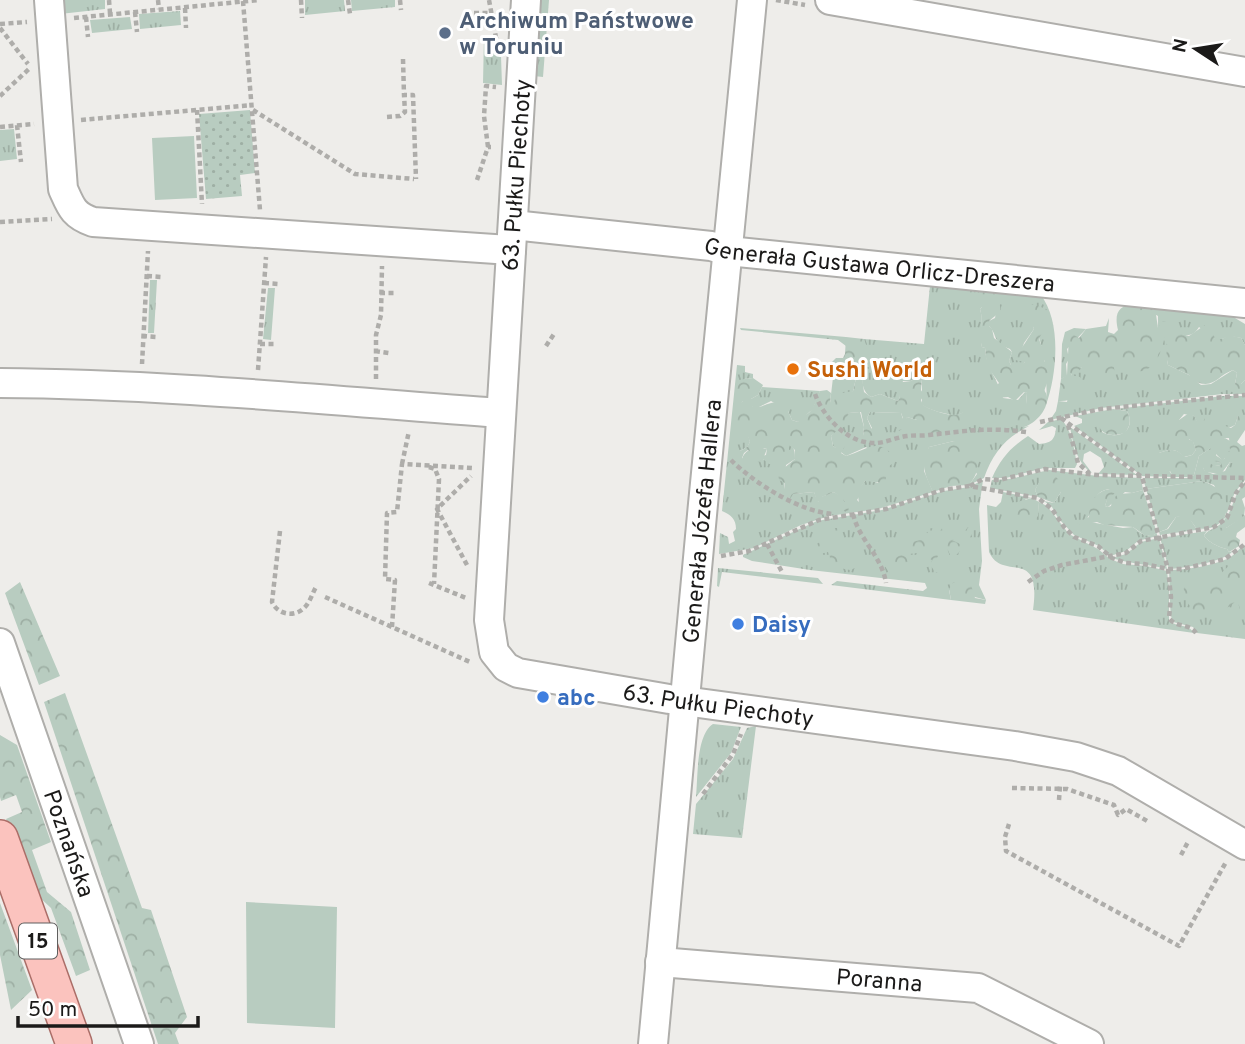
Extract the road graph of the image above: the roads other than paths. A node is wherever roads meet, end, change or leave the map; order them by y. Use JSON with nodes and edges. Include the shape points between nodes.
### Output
{"nodes":[{"id":1,"x":526,"y":0,"type":"edge"},
{"id":2,"x":752,"y":0,"type":"edge"},
{"id":3,"x":831,"y":0,"type":"edge"},
{"id":4,"x":50,"y":10,"type":"edge"},
{"id":5,"x":1245,"y":72,"type":"edge"},
{"id":6,"x":512,"y":238,"type":"junction"},
{"id":7,"x":728,"y":251,"type":"junction"},
{"id":8,"x":1245,"y":303,"type":"edge"},
{"id":9,"x":0,"y":383,"type":"edge"},
{"id":10,"x":501,"y":413,"type":"junction"},
{"id":11,"x":0,"y":643,"type":"edge"},
{"id":12,"x":685,"y":701,"type":"junction"},
{"id":13,"x":0,"y":838,"type":"edge"},
{"id":14,"x":1233,"y":854,"type":"edge"},
{"id":15,"x":660,"y":962,"type":"junction"},
{"id":16,"x":74,"y":1044,"type":"edge"},
{"id":17,"x":139,"y":1044,"type":"edge"},
{"id":18,"x":653,"y":1044,"type":"edge"},
{"id":19,"x":1089,"y":1044,"type":"edge"}],
"edges":[{"from":1,"to":6,"type":"street","name":"63. Pułku Piechoty"},
{"from":2,"to":7,"type":"street","name":"Generała Józefa Hallera"},
{"from":3,"to":5,"type":"street"},
{"from":4,"to":6,"type":"street","name":"Generała Gustawa Orlicz-Dreszera","via":[[63,189],[80,217],[93,222],[383,242]]},
{"from":6,"to":7,"type":"street","name":"Generała Gustawa Orlicz-Dreszera","via":[[711,246]]},
{"from":6,"to":10,"type":"street","name":"63. Pułku Piechoty"},
{"from":7,"to":8,"type":"street","name":"Generała Gustawa Orlicz-Dreszera"},
{"from":7,"to":12,"type":"street","name":"Generała Józefa Hallera"},
{"from":9,"to":10,"type":"street","via":[[76,384]]},
{"from":10,"to":12,"type":"street","name":"63. Pułku Piechoty","via":[[490,608],[494,652],[518,673]]},
{"from":11,"to":17,"type":"street","name":"Poznańska"},
{"from":12,"to":14,"type":"street","name":"63. Pułku Piechoty","via":[[1076,757],[1118,771]]},
{"from":12,"to":15,"type":"street","name":"Generała Józefa Hallera"},
{"from":13,"to":16,"type":"main road","number":"15"},
{"from":15,"to":18,"type":"street","name":"Generała Józefa Hallera"},
{"from":15,"to":19,"type":"street","name":"Poranna","via":[[978,988]]}]}
